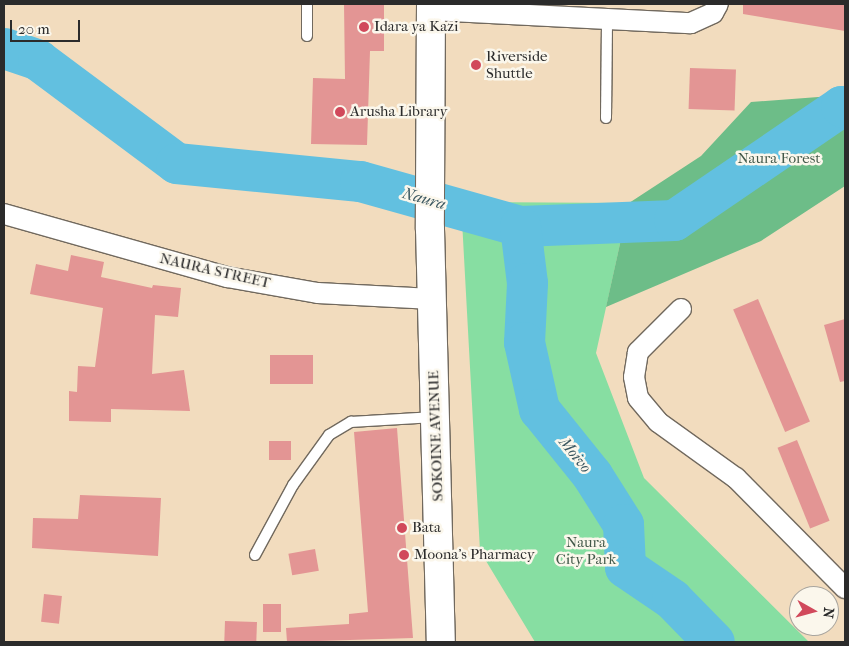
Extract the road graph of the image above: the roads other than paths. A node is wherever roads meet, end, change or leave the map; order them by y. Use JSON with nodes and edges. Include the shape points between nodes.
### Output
{"nodes":[{"id":1,"x":308,"y":4,"type":"edge"},
{"id":2,"x":718,"y":4,"type":"edge"},
{"id":3,"x":431,"y":7,"type":"edge"},
{"id":4,"x":607,"y":19,"type":"junction"},
{"id":5,"x":307,"y":36,"type":"dead end"},
{"id":6,"x":606,"y":118,"type":"dead end"},
{"id":7,"x":4,"y":214,"type":"edge"},
{"id":8,"x":432,"y":299,"type":"junction"},
{"id":9,"x":682,"y":309,"type":"dead end"},
{"id":10,"x":435,"y":417,"type":"junction"},
{"id":11,"x":255,"y":555,"type":"dead end"},
{"id":12,"x":845,"y":588,"type":"edge"},
{"id":13,"x":444,"y":640,"type":"edge"}],
"edges":[{"from":1,"to":5,"type":"lane"},
{"from":2,"to":4,"type":"street","via":[[713,13],[691,23]]},
{"from":3,"to":4,"type":"street"},
{"from":3,"to":8,"type":"main road","name":"SOKOINE AVENUE"},
{"from":4,"to":6,"type":"lane"},
{"from":7,"to":8,"type":"street","name":"NAURA STREET","via":[[227,277],[318,293]]},
{"from":8,"to":10,"type":"main road","name":"SOKOINE AVENUE"},
{"from":9,"to":12,"type":"street","via":[[638,352],[634,377],[638,398],[658,422],[736,478]]},
{"from":10,"to":11,"type":"lane","via":[[351,422],[329,435],[293,485]]},
{"from":10,"to":13,"type":"main road","name":"SOKOINE AVENUE"}]}
